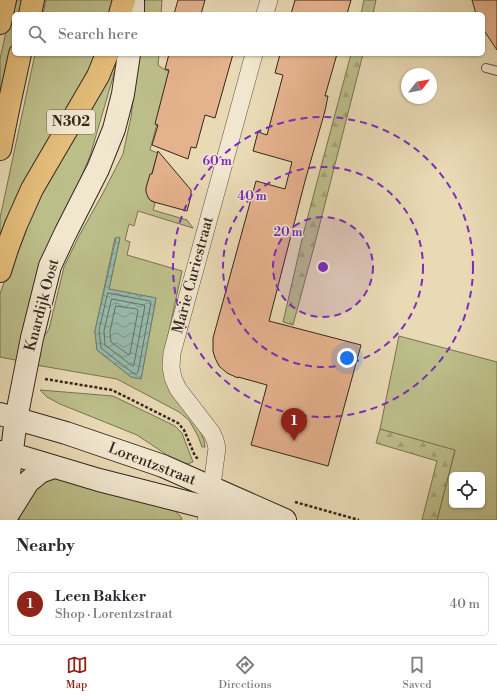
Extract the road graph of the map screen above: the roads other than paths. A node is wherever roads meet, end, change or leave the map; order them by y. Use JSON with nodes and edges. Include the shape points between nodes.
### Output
{"nodes":[{"id":1,"x":5,"y":0,"type":"edge"},
{"id":2,"x":33,"y":0,"type":"edge"},
{"id":3,"x":124,"y":0,"type":"edge"},
{"id":4,"x":133,"y":0,"type":"edge"},
{"id":5,"x":269,"y":0,"type":"edge"},
{"id":6,"x":30,"y":12,"type":"edge"},
{"id":7,"x":121,"y":12,"type":"edge"},
{"id":8,"x":133,"y":12,"type":"edge"},
{"id":9,"x":266,"y":12,"type":"edge"},
{"id":10,"x":0,"y":23,"type":"edge"},
{"id":11,"x":20,"y":56,"type":"edge"},
{"id":12,"x":106,"y":56,"type":"edge"},
{"id":13,"x":129,"y":56,"type":"edge"},
{"id":14,"x":253,"y":56,"type":"edge"},
{"id":15,"x":486,"y":68,"type":"dead end"},
{"id":16,"x":497,"y":71,"type":"edge"},
{"id":17,"x":0,"y":149,"type":"edge"},
{"id":18,"x":0,"y":271,"type":"edge"},
{"id":19,"x":8,"y":417,"type":"edge"},
{"id":20,"x":6,"y":453,"type":"edge"},
{"id":21,"x":54,"y":467,"type":"junction"},
{"id":22,"x":210,"y":496,"type":"edge"},
{"id":23,"x":4,"y":520,"type":"edge"},
{"id":24,"x":266,"y":520,"type":"edge"},
{"id":25,"x":285,"y":520,"type":"edge"}],
"edges":[{"from":1,"to":10,"type":"main road"},
{"from":2,"to":6,"type":"main road"},
{"from":3,"to":7,"type":"main road"},
{"from":4,"to":8,"type":"street"},
{"from":5,"to":9,"type":"street"},
{"from":11,"to":17,"type":"main road"},
{"from":12,"to":18,"type":"main road","number":"N302","via":[[98,76],[32,189]]},
{"from":13,"to":19,"type":"street","name":"Knardijk Oost","via":[[114,129],[98,169],[50,266]]},
{"from":14,"to":22,"type":"street","name":"Marie Curiestraat","via":[[172,353],[171,367],[178,389],[215,440],[217,448]]},
{"from":15,"to":16,"type":"lane"},
{"from":19,"to":20,"type":"street","name":"Knardijk Oost"},
{"from":19,"to":22,"type":"street","name":"Lorentzstraat","via":[[66,433],[163,466]]},
{"from":20,"to":21,"type":"street","name":"Lorentzstraat"},
{"from":20,"to":23,"type":"street","name":"Knardijk Oost"},
{"from":21,"to":22,"type":"street","name":"Lorentzstraat","via":[[99,480]]},
{"from":21,"to":23,"type":"street","via":[[40,472],[28,482]]},
{"from":22,"to":24,"type":"street","name":"Lorentzstraat"},
{"from":22,"to":25,"type":"street","name":"Lorentzstraat"}]}
